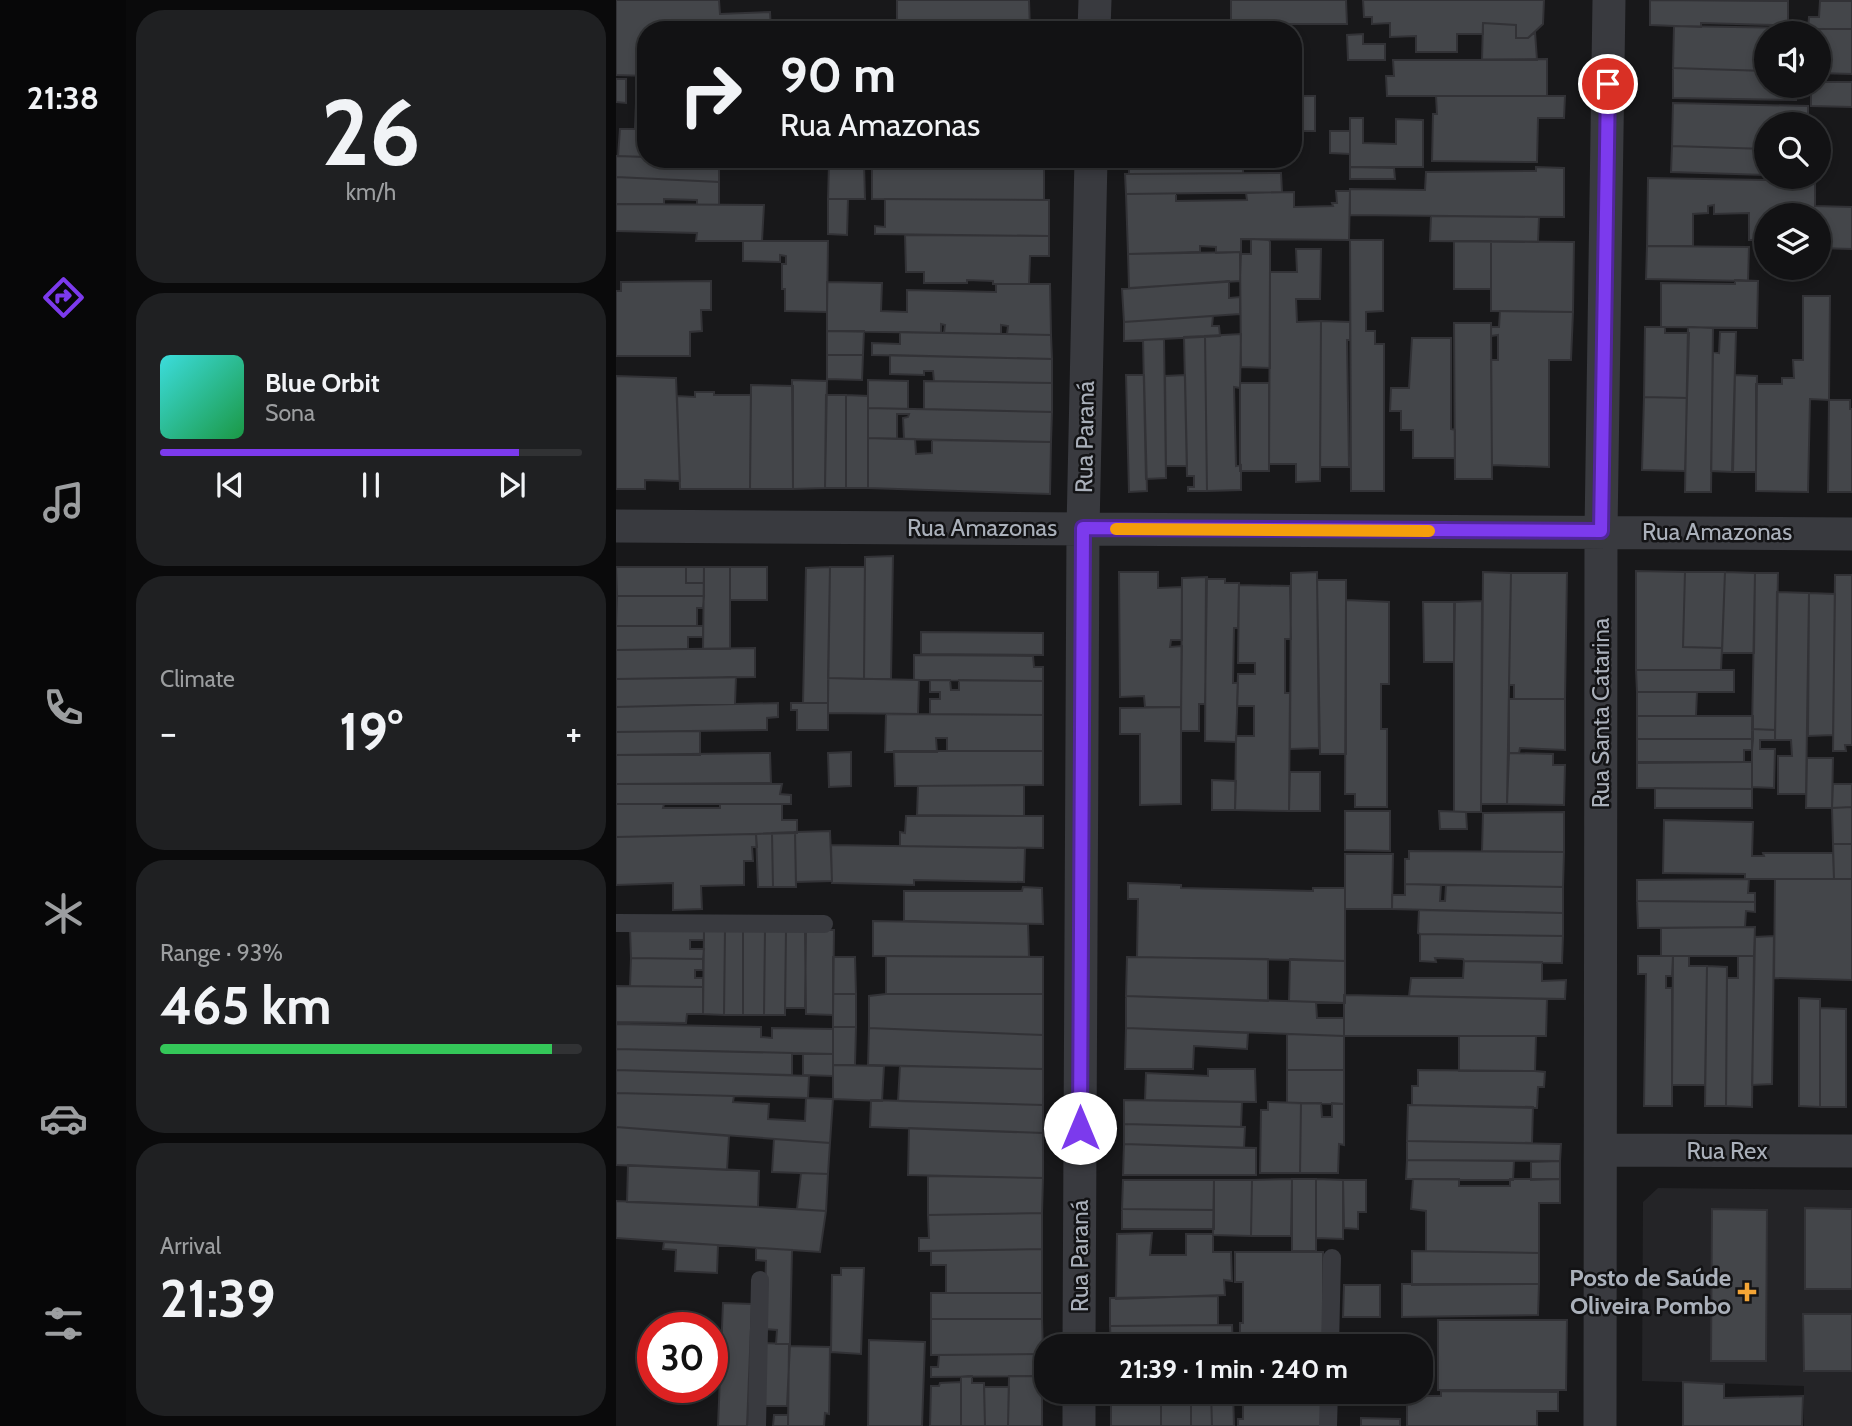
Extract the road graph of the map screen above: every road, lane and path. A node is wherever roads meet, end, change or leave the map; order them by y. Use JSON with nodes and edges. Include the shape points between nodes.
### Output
{"nodes":[{"id":1,"x":1095,"y":0,"type":"edge"},
{"id":2,"x":1609,"y":0,"type":"edge"},
{"id":3,"x":1094,"y":21,"type":"edge"},
{"id":4,"x":1091,"y":168,"type":"edge"},
{"id":5,"x":616,"y":526,"type":"edge"},
{"id":6,"x":1083,"y":528,"type":"junction"},
{"id":7,"x":1601,"y":531,"type":"junction"},
{"id":8,"x":1852,"y":534,"type":"edge"},
{"id":9,"x":616,"y":923,"type":"edge"},
{"id":10,"x":824,"y":924,"type":"dead end"},
{"id":11,"x":1601,"y":1150,"type":"junction"},
{"id":12,"x":1852,"y":1151,"type":"edge"},
{"id":13,"x":1332,"y":1258,"type":"dead end"},
{"id":14,"x":760,"y":1280,"type":"dead end"},
{"id":15,"x":1079,"y":1334,"type":"edge"},
{"id":16,"x":1330,"y":1334,"type":"edge"},
{"id":17,"x":1079,"y":1404,"type":"edge"},
{"id":18,"x":1329,"y":1404,"type":"edge"},
{"id":19,"x":757,"y":1426,"type":"edge"},
{"id":20,"x":1079,"y":1426,"type":"edge"},
{"id":21,"x":1328,"y":1426,"type":"edge"},
{"id":22,"x":1601,"y":1426,"type":"edge"}],
"edges":[{"from":1,"to":3,"type":"street"},
{"from":2,"to":7,"type":"street","name":"Rua Santa Catarina"},
{"from":4,"to":6,"type":"street","name":"Rua Paraná"},
{"from":5,"to":6,"type":"street","name":"Rua Amazonas"},
{"from":6,"to":7,"type":"street","name":"Rua Amazonas"},
{"from":6,"to":15,"type":"street","name":"Rua Paraná"},
{"from":7,"to":8,"type":"street","name":"Rua Amazonas"},
{"from":7,"to":11,"type":"street","name":"Rua Santa Catarina"},
{"from":9,"to":10,"type":"lane"},
{"from":11,"to":12,"type":"street","name":"Rua Rex"},
{"from":11,"to":22,"type":"street","name":"Rua Santa Catarina"},
{"from":13,"to":16,"type":"lane"},
{"from":14,"to":19,"type":"lane"},
{"from":17,"to":20,"type":"street"},
{"from":18,"to":21,"type":"lane"}]}
